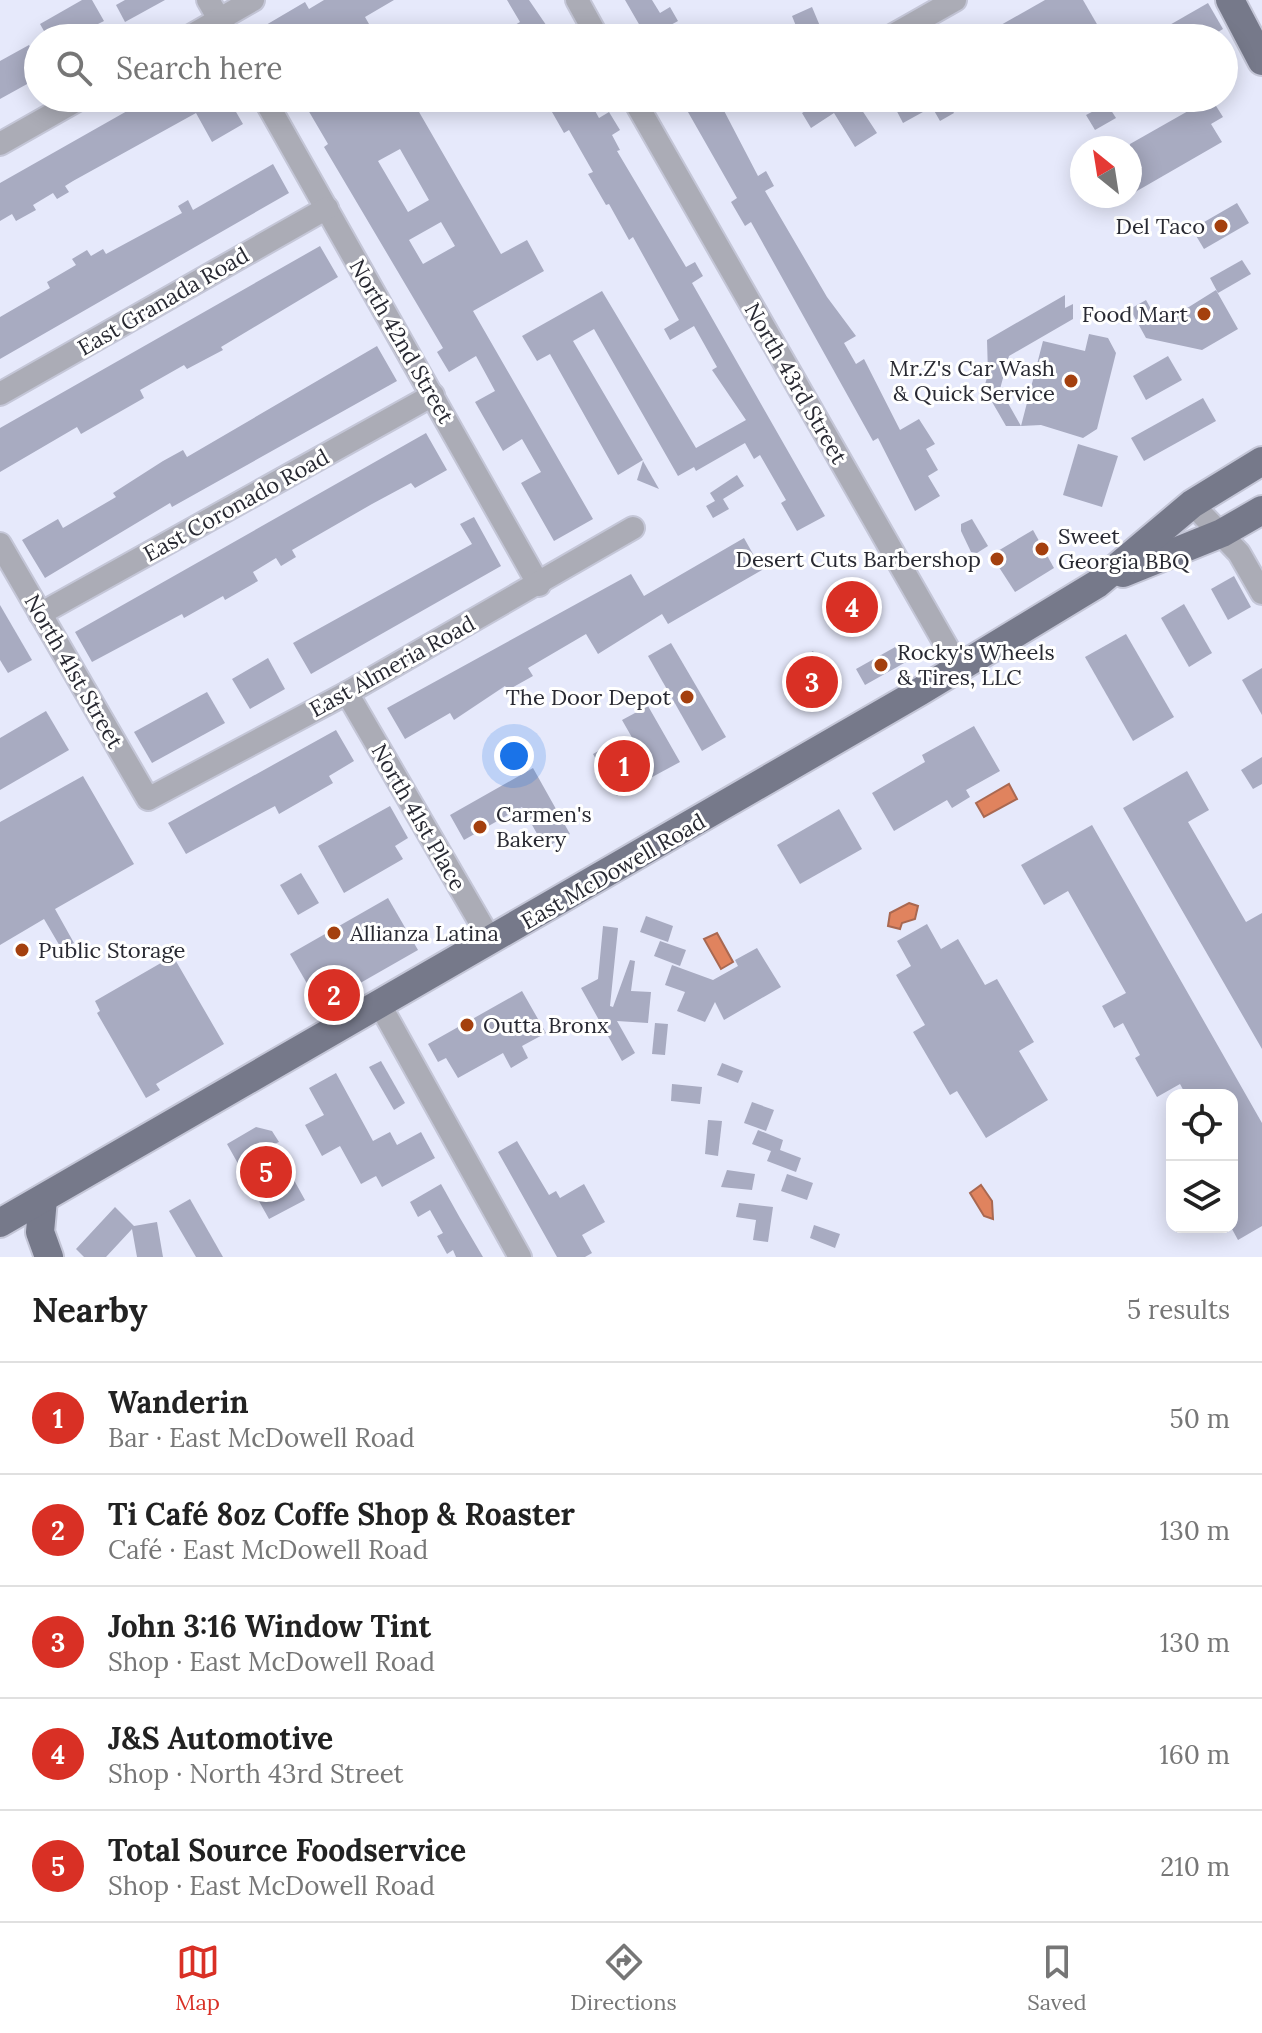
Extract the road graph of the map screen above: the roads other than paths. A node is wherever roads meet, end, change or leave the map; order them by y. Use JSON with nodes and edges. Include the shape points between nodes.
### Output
{"nodes":[{"id":1,"x":253,"y":0,"type":"edge"},
{"id":2,"x":577,"y":0,"type":"edge"},
{"id":3,"x":955,"y":0,"type":"edge"},
{"id":4,"x":1230,"y":0,"type":"edge"},
{"id":5,"x":219,"y":19,"type":"edge"},
{"id":6,"x":590,"y":24,"type":"edge"},
{"id":7,"x":913,"y":24,"type":"edge"},
{"id":8,"x":1259,"y":49,"type":"edge"},
{"id":9,"x":56,"y":112,"type":"edge"},
{"id":10,"x":272,"y":112,"type":"edge"},
{"id":11,"x":641,"y":112,"type":"edge"},
{"id":12,"x":0,"y":144,"type":"edge"},
{"id":13,"x":327,"y":208,"type":"junction"},
{"id":14,"x":0,"y":394,"type":"edge"},
{"id":15,"x":433,"y":395,"type":"junction"},
{"id":16,"x":1262,"y":461,"type":"edge"},
{"id":17,"x":1192,"y":504,"type":"junction"},
{"id":18,"x":1262,"y":510,"type":"edge"},
{"id":19,"x":633,"y":528,"type":"dead end"},
{"id":20,"x":1222,"y":533,"type":"junction"},
{"id":21,"x":0,"y":544,"type":"edge"},
{"id":22,"x":1097,"y":584,"type":"junction"},
{"id":23,"x":539,"y":585,"type":"junction"},
{"id":24,"x":1262,"y":593,"type":"edge"},
{"id":25,"x":40,"y":614,"type":"junction"},
{"id":26,"x":959,"y":668,"type":"junction"},
{"id":27,"x":347,"y":693,"type":"junction"},
{"id":28,"x":148,"y":799,"type":"joint"},
{"id":29,"x":491,"y":941,"type":"junction"},
{"id":30,"x":380,"y":1005,"type":"junction"},
{"id":31,"x":43,"y":1199,"type":"junction"},
{"id":32,"x":0,"y":1223,"type":"edge"},
{"id":33,"x":49,"y":1257,"type":"edge"},
{"id":34,"x":520,"y":1257,"type":"edge"}],
"edges":[{"from":1,"to":5,"type":"street"},
{"from":2,"to":6,"type":"street"},
{"from":3,"to":7,"type":"street"},
{"from":4,"to":8,"type":"main road"},
{"from":9,"to":12,"type":"street"},
{"from":10,"to":13,"type":"street","name":"North 42nd Street"},
{"from":11,"to":26,"type":"street","name":"North 43rd Street"},
{"from":13,"to":14,"type":"street","name":"East Granada Road"},
{"from":13,"to":15,"type":"street","name":"North 42nd Street"},
{"from":15,"to":23,"type":"street","name":"North 42nd Street"},
{"from":15,"to":25,"type":"street","name":"East Coronado Road"},
{"from":16,"to":17,"type":"main road","name":"East McDowell Road"},
{"from":17,"to":20,"type":"street"},
{"from":17,"to":22,"type":"main road","name":"East McDowell Road"},
{"from":18,"to":20,"type":"main road","name":"East McDowell Road"},
{"from":19,"to":23,"type":"street","name":"East Almeria Road"},
{"from":20,"to":22,"type":"main road","name":"East McDowell Road"},
{"from":20,"to":24,"type":"street"},
{"from":21,"to":25,"type":"street","name":"North 41st Street"},
{"from":22,"to":26,"type":"main road","name":"East McDowell Road"},
{"from":23,"to":27,"type":"street","name":"East Almeria Road"},
{"from":25,"to":28,"type":"street","name":"North 41st Street"},
{"from":26,"to":29,"type":"main road","name":"East McDowell Road"},
{"from":27,"to":28,"type":"street","name":"East Almeria Road"},
{"from":27,"to":29,"type":"street","name":"North 41st Place"},
{"from":29,"to":30,"type":"main road","name":"East McDowell Road"},
{"from":30,"to":31,"type":"main road","name":"East McDowell Road"},
{"from":30,"to":34,"type":"street"},
{"from":31,"to":32,"type":"main road","name":"East McDowell Road"},
{"from":31,"to":33,"type":"main road","via":[[40,1232]]}]}
